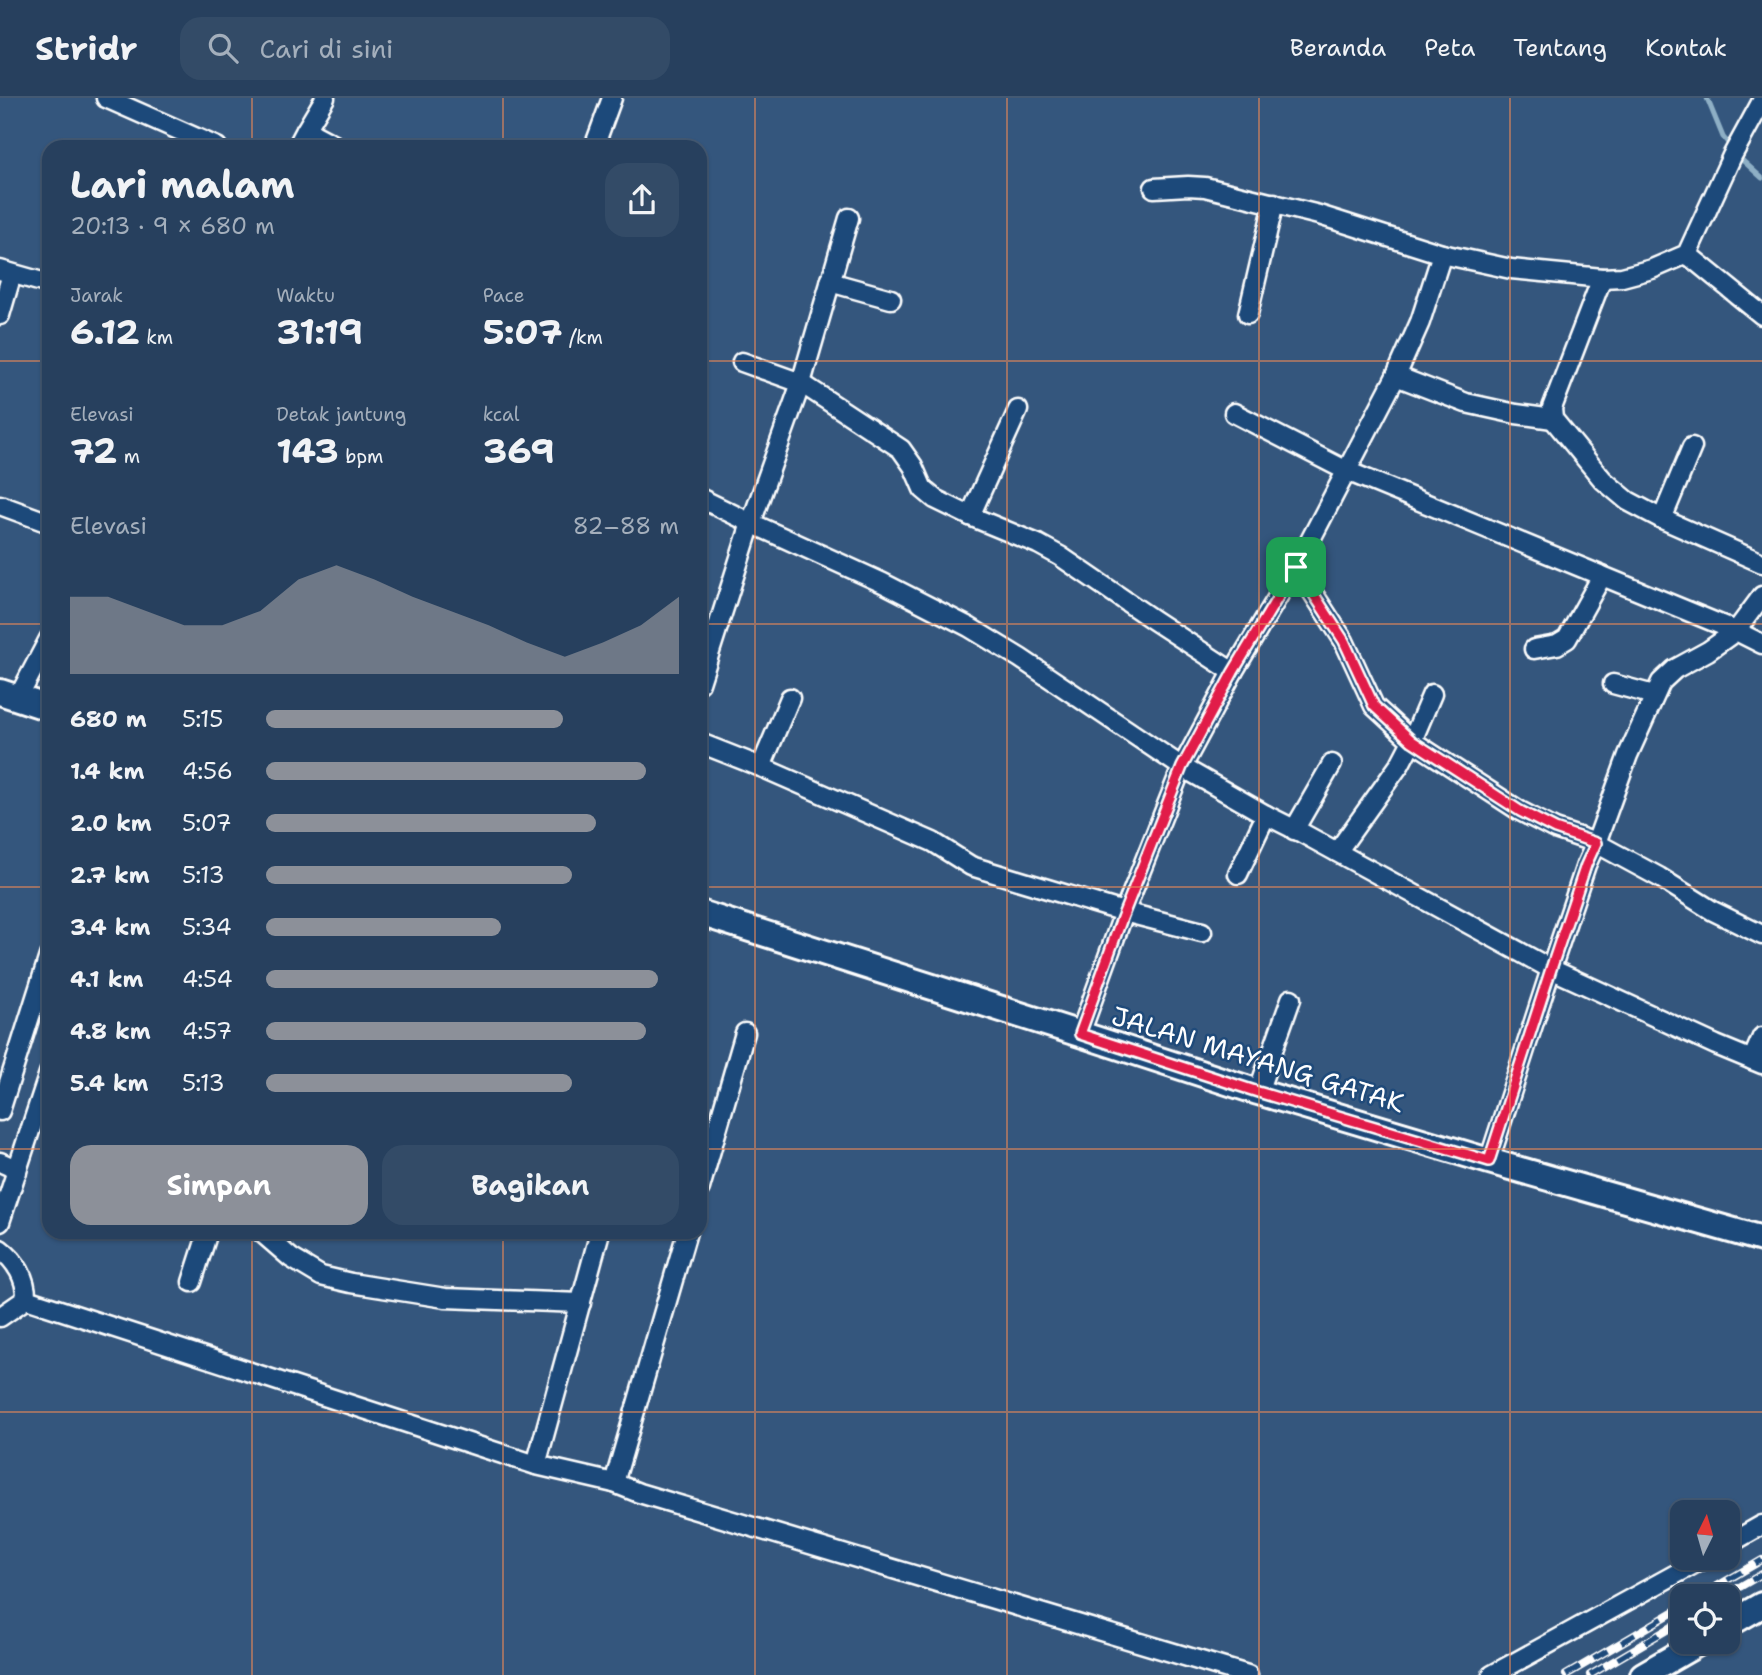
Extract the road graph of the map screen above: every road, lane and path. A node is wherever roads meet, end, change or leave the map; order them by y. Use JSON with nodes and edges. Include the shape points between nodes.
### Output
{"nodes":[{"id":1,"x":106,"y":98,"type":"edge"},
{"id":2,"x":325,"y":98,"type":"edge"},
{"id":3,"x":612,"y":98,"type":"edge"},
{"id":4,"x":1762,"y":101,"type":"edge"},
{"id":5,"x":306,"y":130,"type":"junction"},
{"id":6,"x":201,"y":140,"type":"edge"},
{"id":7,"x":301,"y":140,"type":"edge"},
{"id":8,"x":325,"y":140,"type":"edge"},
{"id":9,"x":597,"y":140,"type":"edge"},
{"id":10,"x":1154,"y":188,"type":"dead end"},
{"id":11,"x":1274,"y":203,"type":"junction"},
{"id":12,"x":849,"y":218,"type":"dead end"},
{"id":13,"x":1442,"y":254,"type":"junction"},
{"id":14,"x":1687,"y":254,"type":"junction"},
{"id":15,"x":6,"y":272,"type":"edge"},
{"id":16,"x":1602,"y":278,"type":"junction"},
{"id":17,"x":42,"y":282,"type":"edge"},
{"id":18,"x":830,"y":282,"type":"junction"},
{"id":19,"x":891,"y":299,"type":"dead end"},
{"id":20,"x":1248,"y":314,"type":"dead end"},
{"id":21,"x":0,"y":315,"type":"edge"},
{"id":22,"x":1762,"y":315,"type":"edge"},
{"id":23,"x":742,"y":362,"type":"dead end"},
{"id":24,"x":1396,"y":376,"type":"junction"},
{"id":25,"x":801,"y":383,"type":"junction"},
{"id":26,"x":1018,"y":410,"type":"dead end"},
{"id":27,"x":1234,"y":413,"type":"dead end"},
{"id":28,"x":1553,"y":419,"type":"junction"},
{"id":29,"x":1692,"y":447,"type":"dead end"},
{"id":30,"x":1347,"y":471,"type":"junction"},
{"id":31,"x":707,"y":501,"type":"edge"},
{"id":32,"x":0,"y":505,"type":"edge"},
{"id":33,"x":970,"y":516,"type":"junction"},
{"id":34,"x":1662,"y":519,"type":"junction"},
{"id":35,"x":42,"y":520,"type":"edge"},
{"id":36,"x":751,"y":523,"type":"junction"},
{"id":37,"x":1298,"y":563,"type":"junction"},
{"id":38,"x":1762,"y":563,"type":"edge"},
{"id":39,"x":1602,"y":576,"type":"junction"},
{"id":40,"x":1762,"y":596,"type":"edge"},
{"id":41,"x":1736,"y":631,"type":"junction"},
{"id":42,"x":1762,"y":644,"type":"edge"},
{"id":43,"x":42,"y":649,"type":"edge"},
{"id":44,"x":1534,"y":649,"type":"dead end"},
{"id":45,"x":707,"y":661,"type":"edge"},
{"id":46,"x":1233,"y":672,"type":"junction"},
{"id":47,"x":1613,"y":684,"type":"dead end"},
{"id":48,"x":1432,"y":694,"type":"dead end"},
{"id":49,"x":9,"y":695,"type":"edge"},
{"id":50,"x":1654,"y":695,"type":"junction"},
{"id":51,"x":790,"y":698,"type":"dead end"},
{"id":52,"x":42,"y":706,"type":"edge"},
{"id":53,"x":1412,"y":741,"type":"junction"},
{"id":54,"x":707,"y":746,"type":"edge"},
{"id":55,"x":1332,"y":764,"type":"dead end"},
{"id":56,"x":761,"y":767,"type":"junction"},
{"id":57,"x":1182,"y":767,"type":"junction"},
{"id":58,"x":1266,"y":815,"type":"junction"},
{"id":59,"x":1294,"y":830,"type":"junction"},
{"id":60,"x":1596,"y":843,"type":"junction"},
{"id":61,"x":1337,"y":852,"type":"junction"},
{"id":62,"x":1238,"y":874,"type":"dead end"},
{"id":63,"x":1124,"y":912,"type":"junction"},
{"id":64,"x":707,"y":915,"type":"edge"},
{"id":65,"x":1202,"y":932,"type":"dead end"},
{"id":66,"x":1762,"y":935,"type":"edge"},
{"id":67,"x":1551,"y":969,"type":"junction"},
{"id":68,"x":42,"y":978,"type":"edge"},
{"id":69,"x":1291,"y":999,"type":"dead end"},
{"id":70,"x":745,"y":1033,"type":"dead end"},
{"id":71,"x":1080,"y":1034,"type":"junction"},
{"id":72,"x":1762,"y":1037,"type":"edge"},
{"id":73,"x":1757,"y":1063,"type":"edge"},
{"id":74,"x":1258,"y":1092,"type":"junction"},
{"id":75,"x":42,"y":1095,"type":"edge"},
{"id":76,"x":0,"y":1111,"type":"edge"},
{"id":77,"x":1489,"y":1161,"type":"junction"},
{"id":78,"x":0,"y":1162,"type":"edge"},
{"id":79,"x":707,"y":1164,"type":"edge"},
{"id":80,"x":17,"y":1172,"type":"junction"},
{"id":81,"x":0,"y":1222,"type":"edge"},
{"id":82,"x":206,"y":1239,"type":"edge"},
{"id":83,"x":269,"y":1239,"type":"edge"},
{"id":84,"x":598,"y":1239,"type":"edge"},
{"id":85,"x":685,"y":1239,"type":"edge"},
{"id":86,"x":1762,"y":1239,"type":"edge"},
{"id":87,"x":0,"y":1249,"type":"edge"},
{"id":88,"x":192,"y":1282,"type":"dead end"},
{"id":89,"x":26,"y":1299,"type":"junction"},
{"id":90,"x":581,"y":1303,"type":"junction"},
{"id":91,"x":0,"y":1317,"type":"edge"},
{"id":92,"x":536,"y":1465,"type":"junction"},
{"id":93,"x":614,"y":1483,"type":"junction"},
{"id":94,"x":1762,"y":1525,"type":"edge"},
{"id":95,"x":1740,"y":1538,"type":"edge"},
{"id":96,"x":1683,"y":1570,"type":"edge"},
{"id":97,"x":1762,"y":1605,"type":"edge"},
{"id":98,"x":1740,"y":1618,"type":"edge"},
{"id":99,"x":1679,"y":1654,"type":"edge"},
{"id":100,"x":1248,"y":1675,"type":"edge"},
{"id":101,"x":1492,"y":1675,"type":"edge"},
{"id":102,"x":1643,"y":1675,"type":"edge"}],
"edges":[{"from":1,"to":6,"type":"street"},
{"from":2,"to":5,"type":"street"},
{"from":3,"to":9,"type":"street"},
{"from":4,"to":14,"type":"street"},
{"from":5,"to":7,"type":"street"},
{"from":5,"to":8,"type":"street"},
{"from":10,"to":11,"type":"street","via":[[1205,187]]},
{"from":11,"to":13,"type":"street"},
{"from":11,"to":20,"type":"street"},
{"from":12,"to":18,"type":"street"},
{"from":13,"to":16,"type":"street","via":[[1511,269]]},
{"from":13,"to":24,"type":"street"},
{"from":14,"to":16,"type":"street","via":[[1637,274]]},
{"from":14,"to":22,"type":"street"},
{"from":15,"to":17,"type":"street"},
{"from":15,"to":21,"type":"street"},
{"from":16,"to":28,"type":"street","via":[[1552,408]]},
{"from":18,"to":19,"type":"street"},
{"from":18,"to":25,"type":"street"},
{"from":23,"to":25,"type":"street"},
{"from":24,"to":28,"type":"street","via":[[1466,403]]},
{"from":24,"to":30,"type":"street"},
{"from":25,"to":33,"type":"street","via":[[901,449],[923,489]]},
{"from":25,"to":36,"type":"street"},
{"from":26,"to":33,"type":"street"},
{"from":27,"to":30,"type":"street"},
{"from":28,"to":34,"type":"street","via":[[1610,487]]},
{"from":29,"to":34,"type":"street"},
{"from":30,"to":37,"type":"street"},
{"from":30,"to":39,"type":"street"},
{"from":31,"to":36,"type":"street"},
{"from":32,"to":35,"type":"street"},
{"from":33,"to":46,"type":"street","via":[[1060,556]]},
{"from":34,"to":38,"type":"street"},
{"from":36,"to":45,"type":"street"},
{"from":36,"to":57,"type":"street","via":[[970,627]]},
{"from":37,"to":46,"type":"street"},
{"from":37,"to":53,"type":"street","via":[[1344,641],[1374,706]]},
{"from":39,"to":41,"type":"street"},
{"from":39,"to":44,"type":"street","via":[[1567,639]]},
{"from":40,"to":41,"type":"street"},
{"from":41,"to":42,"type":"street"},
{"from":41,"to":50,"type":"street","via":[[1668,675]]},
{"from":43,"to":49,"type":"street"},
{"from":46,"to":57,"type":"street"},
{"from":47,"to":50,"type":"street"},
{"from":48,"to":53,"type":"street"},
{"from":49,"to":52,"type":"street"},
{"from":50,"to":60,"type":"street"},
{"from":51,"to":56,"type":"street"},
{"from":53,"to":60,"type":"street","via":[[1520,811]]},
{"from":53,"to":61,"type":"street"},
{"from":54,"to":56,"type":"street"},
{"from":55,"to":59,"type":"street"},
{"from":56,"to":63,"type":"street","via":[[933,842],[971,866]]},
{"from":57,"to":58,"type":"street"},
{"from":57,"to":63,"type":"street"},
{"from":58,"to":59,"type":"street"},
{"from":58,"to":62,"type":"street"},
{"from":59,"to":61,"type":"street"},
{"from":60,"to":66,"type":"street"},
{"from":60,"to":67,"type":"street"},
{"from":61,"to":67,"type":"street"},
{"from":63,"to":65,"type":"street"},
{"from":63,"to":71,"type":"street"},
{"from":64,"to":71,"type":"street","name":"JALAN MAYANG GATAK"},
{"from":67,"to":73,"type":"street"},
{"from":67,"to":77,"type":"street"},
{"from":68,"to":76,"type":"street"},
{"from":69,"to":74,"type":"street"},
{"from":70,"to":79,"type":"street"},
{"from":71,"to":74,"type":"street","name":"JALAN MAYANG GATAK"},
{"from":72,"to":73,"type":"street"},
{"from":74,"to":77,"type":"street","name":"JALAN MAYANG GATAK"},
{"from":75,"to":80,"type":"street"},
{"from":77,"to":86,"type":"street","name":"JALAN MAYANG GATAK"},
{"from":78,"to":80,"type":"street"},
{"from":80,"to":81,"type":"street"},
{"from":82,"to":88,"type":"street"},
{"from":83,"to":90,"type":"street","via":[[321,1276],[351,1283],[445,1298]]},
{"from":84,"to":90,"type":"street"},
{"from":85,"to":93,"type":"street"},
{"from":87,"to":89,"type":"street","via":[[20,1272]]},
{"from":89,"to":91,"type":"street"},
{"from":89,"to":92,"type":"street"},
{"from":90,"to":92,"type":"street"},
{"from":92,"to":93,"type":"street"},
{"from":93,"to":100,"type":"street"},
{"from":94,"to":95,"type":"street"},
{"from":96,"to":101,"type":"street"},
{"from":97,"to":98,"type":"street"},
{"from":99,"to":102,"type":"street"}]}
